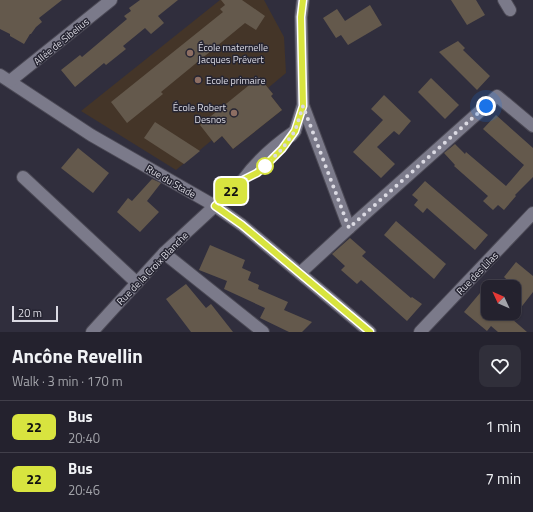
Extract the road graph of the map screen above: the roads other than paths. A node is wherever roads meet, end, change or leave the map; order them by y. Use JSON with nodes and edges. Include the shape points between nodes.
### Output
{"nodes":[{"id":1,"x":111,"y":0,"type":"edge"},
{"id":2,"x":302,"y":0,"type":"edge"},
{"id":3,"x":5,"y":78,"type":"edge"},
{"id":4,"x":303,"y":106,"type":"junction"},
{"id":5,"x":533,"y":126,"type":"edge"},
{"id":6,"x":23,"y":177,"type":"dead end"},
{"id":7,"x":215,"y":206,"type":"junction"},
{"id":8,"x":533,"y":214,"type":"edge"},
{"id":9,"x":349,"y":228,"type":"junction"},
{"id":10,"x":164,"y":252,"type":"junction"},
{"id":11,"x":300,"y":273,"type":"junction"},
{"id":12,"x":137,"y":283,"type":"junction"},
{"id":13,"x":94,"y":331,"type":"edge"},
{"id":14,"x":263,"y":332,"type":"edge"},
{"id":15,"x":370,"y":332,"type":"edge"},
{"id":16,"x":420,"y":332,"type":"edge"}],
"edges":[{"from":1,"to":3,"type":"street","name":"Allée de Sibelius"},
{"from":2,"to":4,"type":"street"},
{"from":3,"to":7,"type":"street","name":"Rue du Stade","via":[[91,134]]},
{"from":4,"to":7,"type":"street","name":"Rue de la Croix Blanche","via":[[295,131],[252,167],[243,180]]},
{"from":4,"to":9,"type":"street"},
{"from":5,"to":9,"type":"street","via":[[497,96]]},
{"from":6,"to":12,"type":"street"},
{"from":7,"to":10,"type":"street","name":"Rue de la Croix Blanche"},
{"from":7,"to":11,"type":"street","name":"Rue du Stade"},
{"from":8,"to":16,"type":"street","name":"Rue des Lilas"},
{"from":9,"to":11,"type":"street"},
{"from":10,"to":12,"type":"street","name":"Rue de la Croix Blanche"},
{"from":10,"to":14,"type":"street"},
{"from":11,"to":15,"type":"street","name":"Rue du Stade"},
{"from":12,"to":13,"type":"street","name":"Rue de la Croix Blanche"}]}
